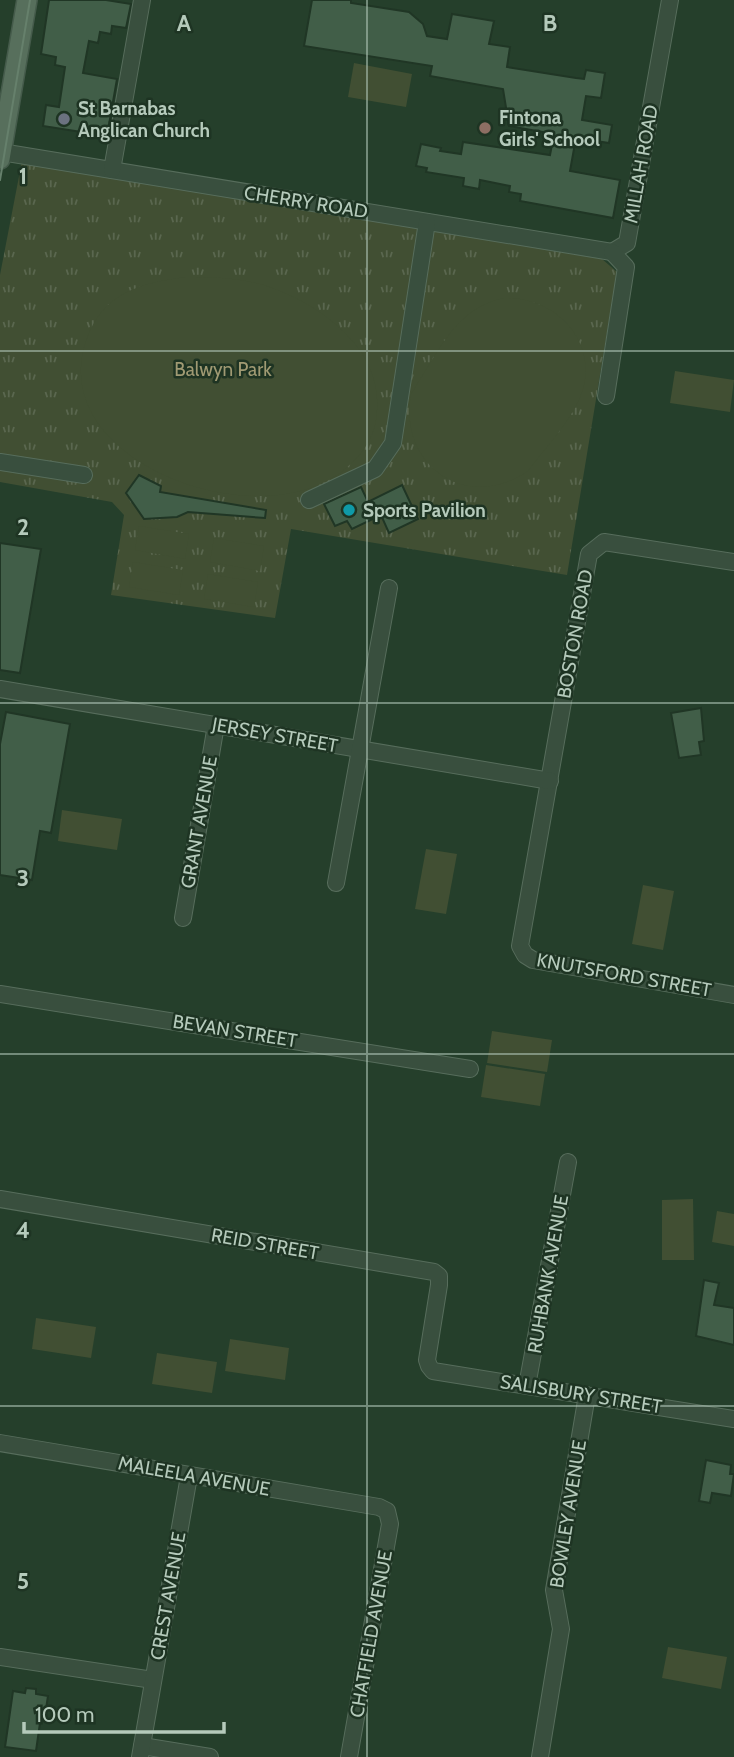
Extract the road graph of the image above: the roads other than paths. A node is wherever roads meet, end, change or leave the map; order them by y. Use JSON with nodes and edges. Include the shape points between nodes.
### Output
{"nodes":[{"id":1,"x":27,"y":0,"type":"edge"},
{"id":2,"x":142,"y":0,"type":"edge"},
{"id":3,"x":670,"y":0,"type":"edge"},
{"id":4,"x":1,"y":155,"type":"edge"},
{"id":5,"x":112,"y":170,"type":"junction"},
{"id":6,"x":427,"y":222,"type":"junction"},
{"id":7,"x":612,"y":252,"type":"junction"},
{"id":8,"x":606,"y":396,"type":"dead end"},
{"id":9,"x":0,"y":463,"type":"edge"},
{"id":10,"x":83,"y":475,"type":"dead end"},
{"id":11,"x":309,"y":500,"type":"dead end"},
{"id":12,"x":734,"y":562,"type":"edge"},
{"id":13,"x":389,"y":588,"type":"dead end"},
{"id":14,"x":0,"y":689,"type":"edge"},
{"id":15,"x":216,"y":725,"type":"junction"},
{"id":16,"x":361,"y":750,"type":"junction"},
{"id":17,"x":550,"y":781,"type":"junction"},
{"id":18,"x":336,"y":883,"type":"dead end"},
{"id":19,"x":183,"y":918,"type":"dead end"},
{"id":20,"x":0,"y":994,"type":"edge"},
{"id":21,"x":734,"y":995,"type":"edge"},
{"id":22,"x":470,"y":1069,"type":"dead end"},
{"id":23,"x":568,"y":1162,"type":"dead end"},
{"id":24,"x":0,"y":1199,"type":"edge"},
{"id":25,"x":429,"y":1366,"type":"joint"},
{"id":26,"x":527,"y":1386,"type":"junction"},
{"id":27,"x":587,"y":1395,"type":"junction"},
{"id":28,"x":734,"y":1419,"type":"edge"},
{"id":29,"x":0,"y":1443,"type":"edge"},
{"id":30,"x":189,"y":1476,"type":"junction"},
{"id":31,"x":387,"y":1511,"type":"joint"},
{"id":32,"x":0,"y":1657,"type":"edge"},
{"id":33,"x":153,"y":1680,"type":"junction"},
{"id":34,"x":141,"y":1751,"type":"edge"},
{"id":35,"x":210,"y":1757,"type":"edge"},
{"id":36,"x":349,"y":1757,"type":"edge"},
{"id":37,"x":540,"y":1757,"type":"edge"}],
"edges":[{"from":1,"to":4,"type":"main road"},
{"from":2,"to":5,"type":"street"},
{"from":3,"to":7,"type":"street","name":"MILLAH ROAD","via":[[627,243]]},
{"from":4,"to":5,"type":"street","name":"CHERRY ROAD"},
{"from":5,"to":6,"type":"street","name":"CHERRY ROAD"},
{"from":6,"to":7,"type":"street","name":"CHERRY ROAD"},
{"from":6,"to":11,"type":"street","via":[[393,443],[375,469]]},
{"from":7,"to":8,"type":"street","via":[[626,267]]},
{"from":9,"to":10,"type":"street"},
{"from":12,"to":17,"type":"street","name":"BOSTON ROAD","via":[[604,542],[589,554]]},
{"from":13,"to":16,"type":"street"},
{"from":14,"to":15,"type":"street","name":"JERSEY STREET"},
{"from":15,"to":16,"type":"street","name":"JERSEY STREET"},
{"from":15,"to":19,"type":"street","name":"GRANT AVENUE"},
{"from":16,"to":17,"type":"street","name":"JERSEY STREET"},
{"from":16,"to":18,"type":"street"},
{"from":17,"to":21,"type":"street","name":"KNUTSFORD STREET","via":[[520,946],[525,955]]},
{"from":20,"to":22,"type":"street","name":"BEVAN STREET"},
{"from":23,"to":26,"type":"street","name":"RUHBANK AVENUE"},
{"from":24,"to":25,"type":"street","name":"REID STREET","via":[[434,1272],[439,1285]]},
{"from":25,"to":26,"type":"street","name":"SALISBURY STREET","via":[[433,1371]]},
{"from":26,"to":27,"type":"street","name":"SALISBURY STREET"},
{"from":27,"to":28,"type":"street","name":"SALISBURY STREET"},
{"from":27,"to":37,"type":"street","name":"BOWLEY AVENUE","via":[[554,1590],[561,1629]]},
{"from":29,"to":30,"type":"street","name":"MALEELA AVENUE"},
{"from":30,"to":31,"type":"street","name":"MALEELA AVENUE"},
{"from":30,"to":33,"type":"street","name":"CREST AVENUE"},
{"from":31,"to":36,"type":"street","name":"CHATFIELD AVENUE","via":[[390,1524]]},
{"from":32,"to":33,"type":"street"},
{"from":33,"to":34,"type":"street","name":"CREST AVENUE"},
{"from":34,"to":35,"type":"street"}]}
